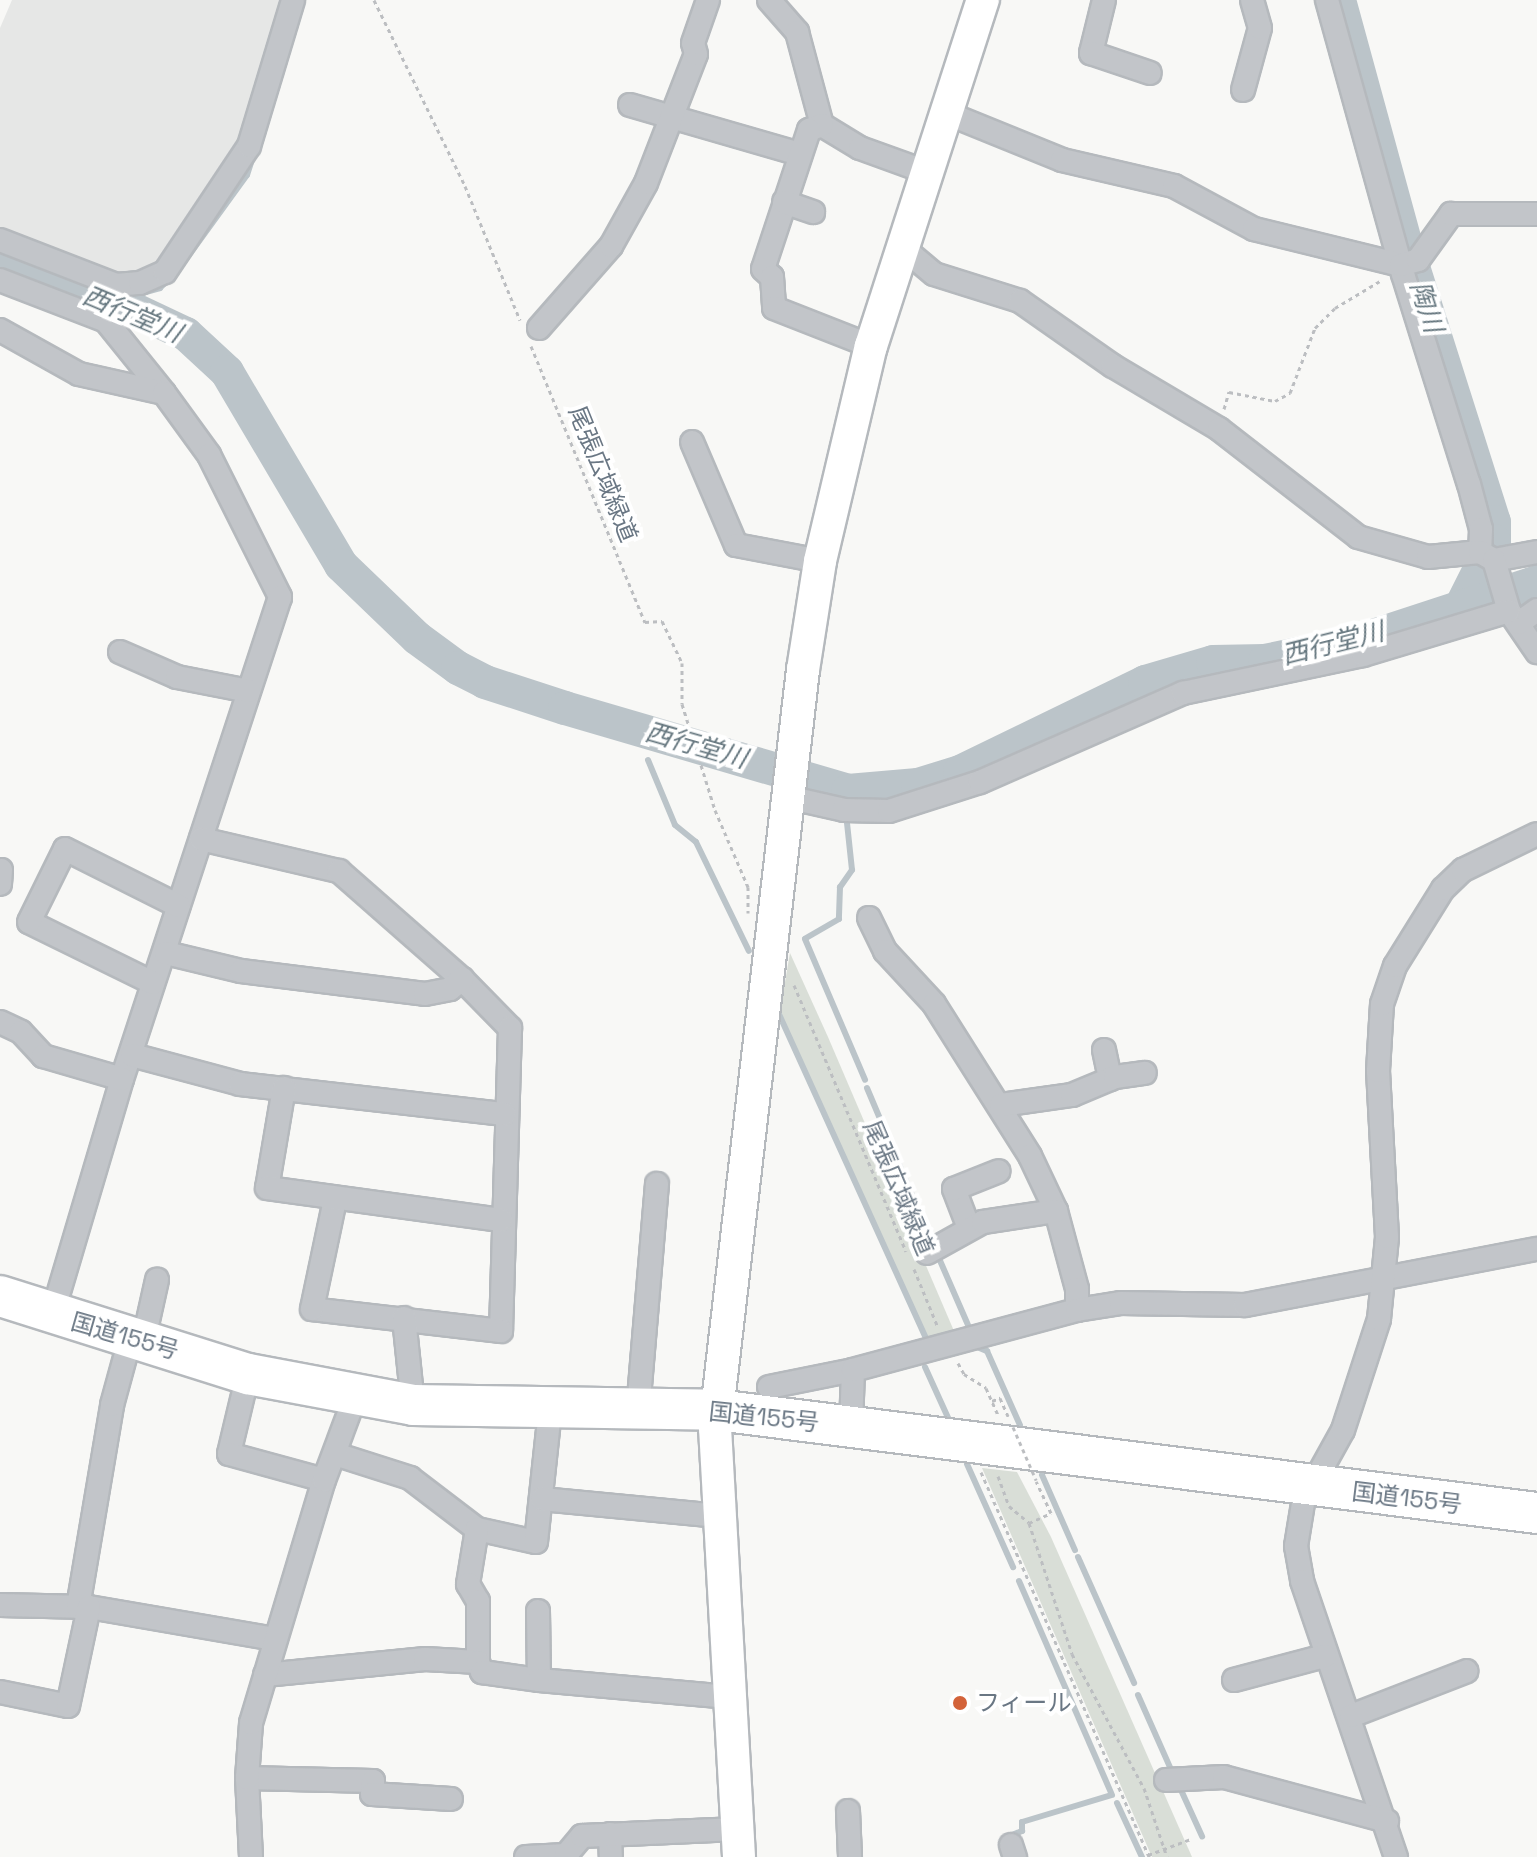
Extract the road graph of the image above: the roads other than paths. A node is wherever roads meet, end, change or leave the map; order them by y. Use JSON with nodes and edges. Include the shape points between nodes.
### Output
{"nodes":[{"id":1,"x":293,"y":0,"type":"edge"},
{"id":2,"x":708,"y":0,"type":"edge"},
{"id":3,"x":769,"y":0,"type":"edge"},
{"id":4,"x":983,"y":0,"type":"edge"},
{"id":5,"x":1104,"y":0,"type":"edge"},
{"id":6,"x":1252,"y":0,"type":"edge"},
{"id":7,"x":1327,"y":0,"type":"edge"},
{"id":8,"x":1150,"y":73,"type":"dead end"},
{"id":9,"x":1243,"y":90,"type":"dead end"},
{"id":10,"x":630,"y":105,"type":"dead end"},
{"id":11,"x":944,"y":112,"type":"junction"},
{"id":12,"x":670,"y":118,"type":"junction"},
{"id":13,"x":822,"y":125,"type":"junction"},
{"id":14,"x":800,"y":154,"type":"junction"},
{"id":15,"x":924,"y":171,"type":"junction"},
{"id":16,"x":784,"y":202,"type":"junction"},
{"id":17,"x":813,"y":212,"type":"dead end"},
{"id":18,"x":1537,"y":214,"type":"edge"},
{"id":19,"x":0,"y":240,"type":"edge"},
{"id":20,"x":903,"y":248,"type":"junction"},
{"id":21,"x":1407,"y":266,"type":"junction"},
{"id":22,"x":0,"y":280,"type":"edge"},
{"id":23,"x":539,"y":328,"type":"dead end"},
{"id":24,"x":0,"y":330,"type":"edge"},
{"id":25,"x":871,"y":346,"type":"junction"},
{"id":26,"x":164,"y":393,"type":"junction"},
{"id":27,"x":692,"y":442,"type":"dead end"},
{"id":28,"x":1537,"y":552,"type":"edge"},
{"id":29,"x":1487,"y":556,"type":"junction"},
{"id":30,"x":820,"y":561,"type":"junction"},
{"id":31,"x":1522,"y":615,"type":"edge"},
{"id":32,"x":120,"y":652,"type":"dead end"},
{"id":33,"x":1537,"y":652,"type":"edge"},
{"id":34,"x":249,"y":691,"type":"junction"},
{"id":35,"x":788,"y":793,"type":"junction"},
{"id":36,"x":1537,"y":834,"type":"edge"},
{"id":37,"x":201,"y":839,"type":"junction"},
{"id":38,"x":1,"y":870,"type":"edge"},
{"id":39,"x":0,"y":884,"type":"edge"},
{"id":40,"x":179,"y":906,"type":"junction"},
{"id":41,"x":869,"y":918,"type":"dead end"},
{"id":42,"x":166,"y":953,"type":"junction"},
{"id":43,"x":462,"y":979,"type":"junction"},
{"id":44,"x":153,"y":983,"type":"junction"},
{"id":45,"x":0,"y":1022,"type":"edge"},
{"id":46,"x":1104,"y":1050,"type":"dead end"},
{"id":47,"x":132,"y":1055,"type":"junction"},
{"id":48,"x":1145,"y":1073,"type":"dead end"},
{"id":49,"x":122,"y":1079,"type":"junction"},
{"id":50,"x":1110,"y":1079,"type":"junction"},
{"id":51,"x":284,"y":1088,"type":"junction"},
{"id":52,"x":1001,"y":1105,"type":"junction"},
{"id":53,"x":504,"y":1114,"type":"junction"},
{"id":54,"x":999,"y":1171,"type":"dead end"},
{"id":55,"x":657,"y":1184,"type":"dead end"},
{"id":56,"x":335,"y":1200,"type":"junction"},
{"id":57,"x":1056,"y":1211,"type":"junction"},
{"id":58,"x":501,"y":1220,"type":"junction"},
{"id":59,"x":969,"y":1228,"type":"junction"},
{"id":60,"x":1537,"y":1249,"type":"edge"},
{"id":61,"x":927,"y":1253,"type":"dead end"},
{"id":62,"x":157,"y":1280,"type":"dead end"},
{"id":63,"x":1383,"y":1280,"type":"junction"},
{"id":64,"x":0,"y":1296,"type":"edge"},
{"id":65,"x":1077,"y":1310,"type":"junction"},
{"id":66,"x":52,"y":1315,"type":"junction"},
{"id":67,"x":404,"y":1318,"type":"junction"},
{"id":68,"x":136,"y":1341,"type":"junction"},
{"id":69,"x":853,"y":1370,"type":"junction"},
{"id":70,"x":248,"y":1374,"type":"junction"},
{"id":71,"x":769,"y":1387,"type":"dead end"},
{"id":72,"x":355,"y":1397,"type":"junction"},
{"id":73,"x":413,"y":1405,"type":"junction"},
{"id":74,"x":638,"y":1410,"type":"junction"},
{"id":75,"x":717,"y":1410,"type":"junction"},
{"id":76,"x":550,"y":1411,"type":"junction"},
{"id":77,"x":851,"y":1427,"type":"junction"},
{"id":78,"x":335,"y":1454,"type":"junction"},
{"id":79,"x":324,"y":1480,"type":"junction"},
{"id":80,"x":1309,"y":1486,"type":"junction"},
{"id":81,"x":542,"y":1499,"type":"junction"},
{"id":82,"x":1537,"y":1513,"type":"edge"},
{"id":83,"x":718,"y":1516,"type":"junction"},
{"id":84,"x":477,"y":1529,"type":"junction"},
{"id":85,"x":0,"y":1605,"type":"edge"},
{"id":86,"x":84,"y":1607,"type":"junction"},
{"id":87,"x":538,"y":1611,"type":"dead end"},
{"id":88,"x":275,"y":1639,"type":"junction"},
{"id":89,"x":1325,"y":1656,"type":"junction"},
{"id":90,"x":478,"y":1662,"type":"junction"},
{"id":91,"x":1467,"y":1671,"type":"dead end"},
{"id":92,"x":265,"y":1675,"type":"junction"},
{"id":93,"x":539,"y":1680,"type":"junction"},
{"id":94,"x":1234,"y":1680,"type":"dead end"},
{"id":95,"x":0,"y":1692,"type":"edge"},
{"id":96,"x":729,"y":1697,"type":"junction"},
{"id":97,"x":1351,"y":1716,"type":"junction"},
{"id":98,"x":247,"y":1778,"type":"junction"},
{"id":99,"x":1166,"y":1780,"type":"dead end"},
{"id":100,"x":451,"y":1799,"type":"dead end"},
{"id":101,"x":848,"y":1811,"type":"dead end"},
{"id":102,"x":1387,"y":1821,"type":"junction"},
{"id":103,"x":738,"y":1843,"type":"edge"},
{"id":104,"x":611,"y":1846,"type":"edge"},
{"id":105,"x":251,"y":1857,"type":"edge"},
{"id":106,"x":526,"y":1857,"type":"edge"},
{"id":107,"x":850,"y":1857,"type":"edge"},
{"id":108,"x":1396,"y":1857,"type":"edge"}],
"edges":[{"from":1,"to":19,"type":"street","via":[[249,146],[165,272],[140,283],[116,285]]},
{"from":2,"to":12,"type":"street","via":[[693,43],[696,54]]},
{"from":3,"to":13,"type":"street","via":[[797,32]]},
{"from":4,"to":11,"type":"street"},
{"from":5,"to":8,"type":"street","via":[[1091,53]]},
{"from":6,"to":9,"type":"street","via":[[1260,28]]},
{"from":7,"to":21,"type":"street"},
{"from":10,"to":12,"type":"street"},
{"from":11,"to":15,"type":"street"},
{"from":11,"to":21,"type":"street","via":[[1062,160],[1174,186],[1254,229]]},
{"from":12,"to":14,"type":"street"},
{"from":12,"to":23,"type":"street","via":[[646,183],[611,246]]},
{"from":13,"to":14,"type":"street","via":[[809,130]]},
{"from":13,"to":15,"type":"street","via":[[860,148]]},
{"from":14,"to":16,"type":"street"},
{"from":15,"to":20,"type":"street"},
{"from":16,"to":17,"type":"street"},
{"from":16,"to":25,"type":"street","via":[[763,269],[772,277],[774,308]]},
{"from":18,"to":21,"type":"street","via":[[1451,214]]},
{"from":20,"to":25,"type":"street"},
{"from":20,"to":29,"type":"street","via":[[934,274],[1020,301],[1113,366],[1219,429],[1358,537],[1428,557]]},
{"from":21,"to":29,"type":"street"},
{"from":22,"to":26,"type":"street","via":[[106,321]]},
{"from":24,"to":26,"type":"street","via":[[79,374]]},
{"from":25,"to":30,"type":"street"},
{"from":26,"to":34,"type":"street","via":[[209,455],[280,597]]},
{"from":27,"to":30,"type":"street","via":[[736,545]]},
{"from":28,"to":29,"type":"street"},
{"from":29,"to":31,"type":"street"},
{"from":30,"to":35,"type":"street"},
{"from":31,"to":33,"type":"street"},
{"from":31,"to":35,"type":"street","via":[[1183,693],[980,782],[889,811],[844,810]]},
{"from":32,"to":34,"type":"street","via":[[177,677]]},
{"from":34,"to":37,"type":"street"},
{"from":35,"to":75,"type":"street"},
{"from":36,"to":63,"type":"street","via":[[1463,870],[1443,889],[1395,966],[1382,1004],[1378,1071],[1387,1237]]},
{"from":37,"to":40,"type":"street"},
{"from":37,"to":43,"type":"street","via":[[339,871]]},
{"from":38,"to":39,"type":"street"},
{"from":40,"to":42,"type":"street"},
{"from":40,"to":44,"type":"street","via":[[65,849],[29,922]]},
{"from":41,"to":52,"type":"street","via":[[885,951],[934,1004],[971,1070]]},
{"from":42,"to":43,"type":"street","via":[[241,971],[425,994],[450,989]]},
{"from":42,"to":44,"type":"street"},
{"from":43,"to":53,"type":"street","via":[[510,1028]]},
{"from":44,"to":47,"type":"street"},
{"from":45,"to":49,"type":"street","via":[[21,1032],[43,1056]]},
{"from":46,"to":50,"type":"street"},
{"from":47,"to":49,"type":"street"},
{"from":47,"to":51,"type":"street","via":[[240,1084]]},
{"from":48,"to":50,"type":"street"},
{"from":49,"to":66,"type":"street"},
{"from":50,"to":52,"type":"street","via":[[1072,1095]]},
{"from":51,"to":53,"type":"street"},
{"from":51,"to":56,"type":"street","via":[[267,1188]]},
{"from":52,"to":57,"type":"street"},
{"from":53,"to":58,"type":"street"},
{"from":54,"to":59,"type":"street","via":[[954,1189]]},
{"from":55,"to":74,"type":"street"},
{"from":56,"to":58,"type":"street"},
{"from":56,"to":67,"type":"street","via":[[312,1309]]},
{"from":57,"to":59,"type":"street"},
{"from":57,"to":65,"type":"street","via":[[1077,1289]]},
{"from":58,"to":67,"type":"street","via":[[501,1331]]},
{"from":59,"to":61,"type":"street","via":[[962,1237]]},
{"from":60,"to":63,"type":"street"},
{"from":62,"to":68,"type":"street"},
{"from":63,"to":65,"type":"street","via":[[1245,1305],[1134,1303]]},
{"from":63,"to":80,"type":"street","via":[[1379,1319],[1358,1389],[1343,1430]]},
{"from":64,"to":66,"type":"highway","name":"国道155号"},
{"from":65,"to":69,"type":"street"},
{"from":66,"to":68,"type":"highway","name":"国道155号"},
{"from":67,"to":73,"type":"street"},
{"from":68,"to":70,"type":"highway","name":"国道155号"},
{"from":68,"to":86,"type":"street","via":[[112,1405]]},
{"from":69,"to":71,"type":"street"},
{"from":69,"to":77,"type":"street"},
{"from":70,"to":72,"type":"highway","name":"国道155号"},
{"from":70,"to":79,"type":"street","via":[[229,1454]]},
{"from":72,"to":73,"type":"highway","name":"国道155号"},
{"from":72,"to":78,"type":"street"},
{"from":73,"to":76,"type":"highway","name":"国道155号"},
{"from":74,"to":75,"type":"highway","name":"国道155号"},
{"from":74,"to":76,"type":"highway","name":"国道155号"},
{"from":75,"to":77,"type":"highway","name":"国道155号"},
{"from":75,"to":83,"type":"street"},
{"from":76,"to":81,"type":"street"},
{"from":77,"to":80,"type":"highway","name":"国道155号"},
{"from":78,"to":79,"type":"street"},
{"from":78,"to":84,"type":"street","via":[[410,1478]]},
{"from":79,"to":88,"type":"street"},
{"from":80,"to":82,"type":"highway","name":"国道155号"},
{"from":80,"to":89,"type":"street","via":[[1296,1546]]},
{"from":81,"to":83,"type":"street"},
{"from":81,"to":84,"type":"street","via":[[536,1542]]},
{"from":83,"to":96,"type":"street"},
{"from":84,"to":90,"type":"street","via":[[468,1584],[478,1601]]},
{"from":85,"to":86,"type":"street"},
{"from":86,"to":88,"type":"street"},
{"from":86,"to":95,"type":"street","via":[[68,1706]]},
{"from":87,"to":93,"type":"street"},
{"from":88,"to":92,"type":"street"},
{"from":89,"to":94,"type":"street"},
{"from":89,"to":97,"type":"street"},
{"from":90,"to":92,"type":"street","via":[[425,1659]]},
{"from":90,"to":93,"type":"street","via":[[482,1672]]},
{"from":91,"to":97,"type":"street"},
{"from":92,"to":98,"type":"street","via":[[251,1723]]},
{"from":93,"to":96,"type":"street"},
{"from":96,"to":103,"type":"street"},
{"from":97,"to":102,"type":"street"},
{"from":98,"to":100,"type":"street","via":[[373,1781],[372,1794]]},
{"from":98,"to":105,"type":"street"},
{"from":99,"to":102,"type":"street","via":[[1224,1777]]},
{"from":101,"to":107,"type":"street"},
{"from":102,"to":108,"type":"street"},
{"from":103,"to":104,"type":"street"},
{"from":104,"to":106,"type":"street","via":[[582,1836],[566,1855]]}]}
